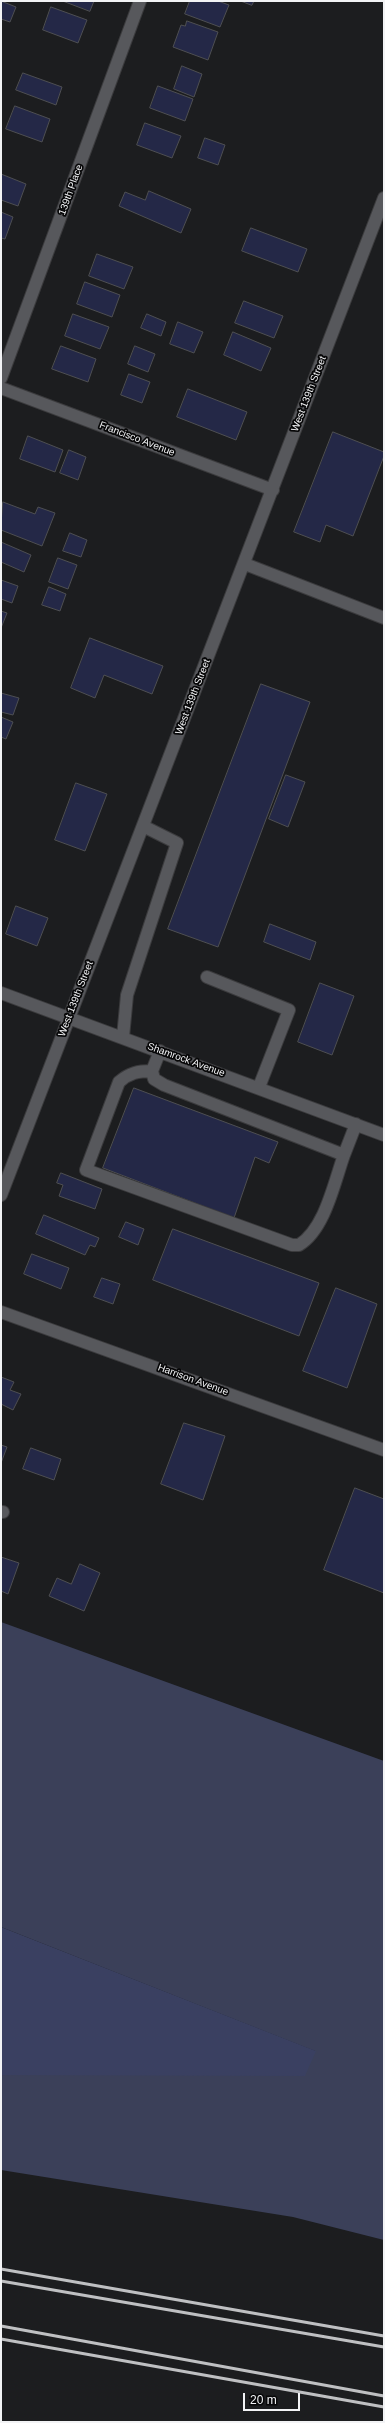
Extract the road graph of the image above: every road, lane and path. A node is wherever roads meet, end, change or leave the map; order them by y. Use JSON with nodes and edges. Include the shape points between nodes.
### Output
{"nodes":[{"id":1,"x":140,"y":1,"type":"edge"},
{"id":2,"x":384,"y":198,"type":"edge"},
{"id":3,"x":1,"y":378,"type":"edge"},
{"id":4,"x":1,"y":388,"type":"edge"},
{"id":5,"x":273,"y":490,"type":"junction"},
{"id":6,"x":244,"y":564,"type":"junction"},
{"id":7,"x":384,"y":618,"type":"edge"},
{"id":8,"x":143,"y":826,"type":"junction"},
{"id":9,"x":207,"y":977,"type":"dead end"},
{"id":10,"x":1,"y":993,"type":"edge"},
{"id":11,"x":68,"y":1017,"type":"junction"},
{"id":12,"x":123,"y":1037,"type":"junction"},
{"id":13,"x":160,"y":1051,"type":"junction"},
{"id":14,"x":152,"y":1071,"type":"junction"},
{"id":15,"x":259,"y":1087,"type":"junction"},
{"id":16,"x":356,"y":1124,"type":"junction"},
{"id":17,"x":384,"y":1135,"type":"edge"},
{"id":18,"x":344,"y":1155,"type":"junction"},
{"id":19,"x":1,"y":1196,"type":"edge"},
{"id":20,"x":1,"y":1312,"type":"edge"},
{"id":21,"x":384,"y":1450,"type":"edge"}],
"edges":[{"from":1,"to":3,"type":"street","name":"139th Place"},
{"from":2,"to":5,"type":"street","name":"West 139th Street"},
{"from":4,"to":5,"type":"street","name":"Francisco Avenue"},
{"from":5,"to":6,"type":"street","name":"West 139th Street"},
{"from":6,"to":7,"type":"street"},
{"from":6,"to":8,"type":"street","name":"West 139th Street"},
{"from":8,"to":11,"type":"street","name":"West 139th Street"},
{"from":8,"to":12,"type":"street","via":[[177,843],[127,995]]},
{"from":9,"to":15,"type":"street","via":[[289,1010]]},
{"from":10,"to":11,"type":"street","name":"Shamrock Avenue"},
{"from":11,"to":12,"type":"street","name":"Shamrock Avenue"},
{"from":11,"to":19,"type":"street","name":"West 139th Street"},
{"from":12,"to":13,"type":"street","name":"Shamrock Avenue"},
{"from":13,"to":14,"type":"street"},
{"from":13,"to":15,"type":"street","name":"Shamrock Avenue"},
{"from":14,"to":18,"type":"street","via":[[154,1079],[164,1085]]},
{"from":14,"to":18,"type":"street","via":[[139,1071],[127,1075],[119,1082],[86,1170],[292,1245],[299,1245],[320,1221]]},
{"from":15,"to":16,"type":"street","name":"Shamrock Avenue"},
{"from":16,"to":17,"type":"street","name":"Shamrock Avenue"},
{"from":16,"to":18,"type":"street"},
{"from":20,"to":21,"type":"street","name":"Harrison Avenue"}]}
